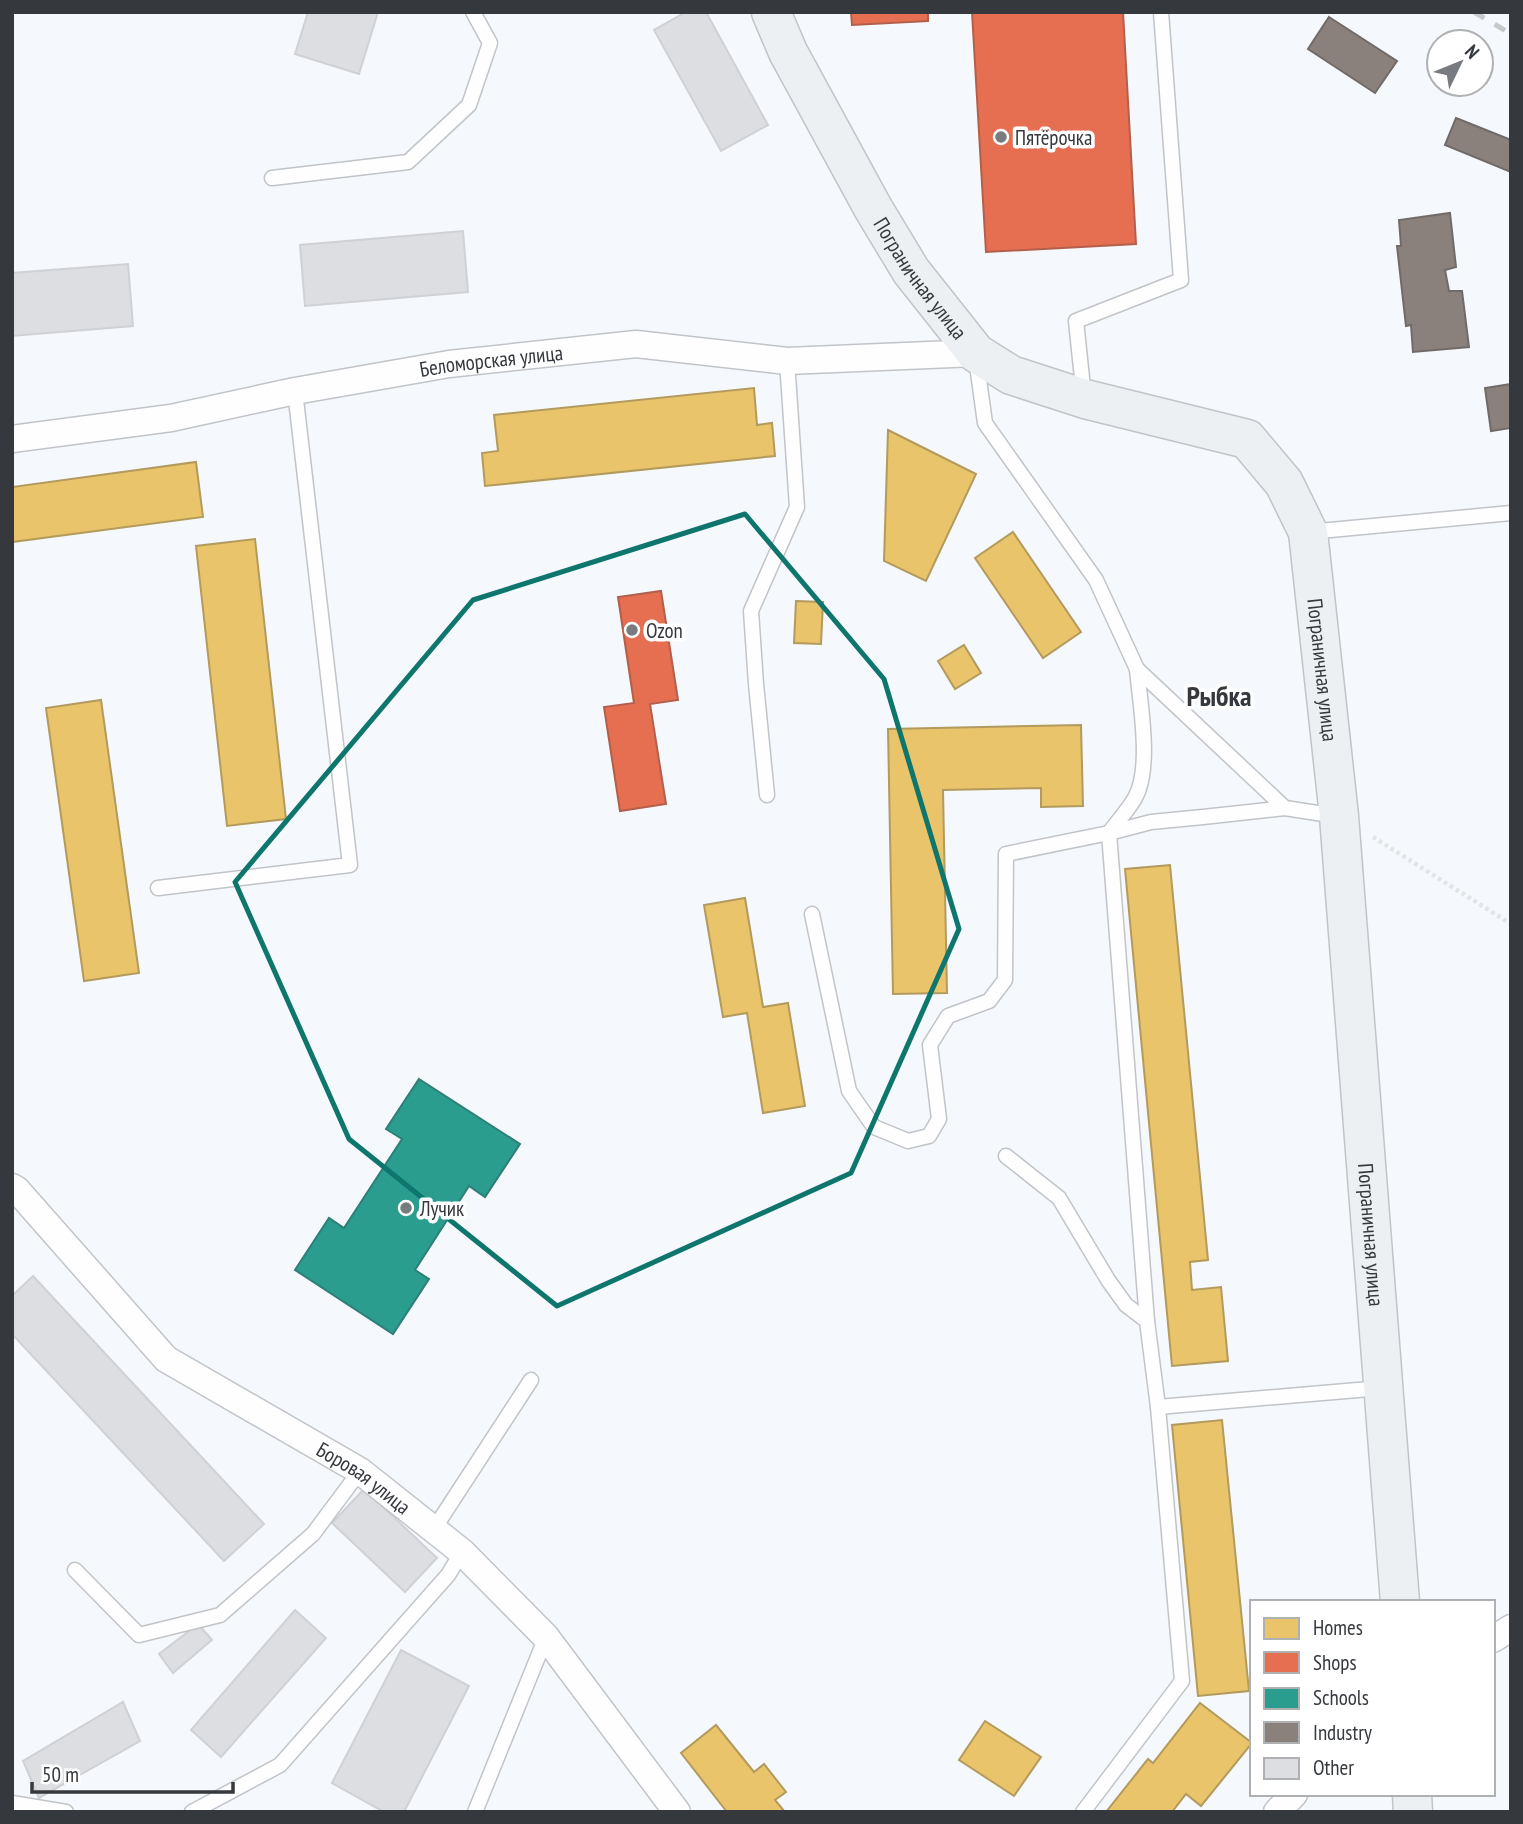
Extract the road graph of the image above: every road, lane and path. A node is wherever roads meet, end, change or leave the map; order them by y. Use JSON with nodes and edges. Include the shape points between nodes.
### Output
{"nodes":[{"id":1,"x":473,"y":12,"type":"edge"},
{"id":2,"x":771,"y":12,"type":"edge"},
{"id":3,"x":1161,"y":12,"type":"edge"},
{"id":4,"x":272,"y":178,"type":"dead end"},
{"id":5,"x":975,"y":353,"type":"junction"},
{"id":6,"x":787,"y":361,"type":"junction"},
{"id":7,"x":295,"y":391,"type":"junction"},
{"id":8,"x":1085,"y":399,"type":"junction"},
{"id":9,"x":12,"y":439,"type":"edge"},
{"id":10,"x":1511,"y":513,"type":"edge"},
{"id":11,"x":1308,"y":532,"type":"junction"},
{"id":12,"x":1137,"y":669,"type":"junction"},
{"id":13,"x":767,"y":795,"type":"dead end"},
{"id":14,"x":1285,"y":808,"type":"junction"},
{"id":15,"x":1339,"y":816,"type":"junction"},
{"id":16,"x":1109,"y":833,"type":"junction"},
{"id":17,"x":158,"y":888,"type":"dead end"},
{"id":18,"x":812,"y":914,"type":"dead end"},
{"id":19,"x":1511,"y":924,"type":"edge"},
{"id":20,"x":1006,"y":1156,"type":"dead end"},
{"id":21,"x":12,"y":1187,"type":"edge"},
{"id":22,"x":1147,"y":1321,"type":"junction"},
{"id":23,"x":531,"y":1380,"type":"dead end"},
{"id":24,"x":1383,"y":1388,"type":"junction"},
{"id":25,"x":1158,"y":1407,"type":"junction"},
{"id":26,"x":360,"y":1471,"type":"junction"},
{"id":27,"x":433,"y":1529,"type":"junction"},
{"id":28,"x":462,"y":1552,"type":"junction"},
{"id":29,"x":75,"y":1570,"type":"dead end"},
{"id":30,"x":1400,"y":1600,"type":"edge"},
{"id":31,"x":1511,"y":1628,"type":"edge"},
{"id":32,"x":546,"y":1637,"type":"junction"},
{"id":33,"x":1495,"y":1638,"type":"edge"},
{"id":34,"x":1292,"y":1796,"type":"edge"},
{"id":35,"x":12,"y":1803,"type":"edge"},
{"id":36,"x":66,"y":1812,"type":"edge"},
{"id":37,"x":192,"y":1812,"type":"edge"},
{"id":38,"x":475,"y":1812,"type":"edge"},
{"id":39,"x":677,"y":1812,"type":"edge"},
{"id":40,"x":1083,"y":1812,"type":"edge"},
{"id":41,"x":1277,"y":1812,"type":"edge"}],
"edges":[{"from":1,"to":4,"type":"lane","via":[[490,43],[469,106],[408,162]]},
{"from":2,"to":5,"type":"main road","name":"Пограничная улица","via":[[885,229],[911,271]]},
{"from":3,"to":8,"type":"lane","via":[[1181,279],[1076,321]]},
{"from":5,"to":6,"type":"street","name":"Беломорская улица"},
{"from":5,"to":8,"type":"main road","name":"Пограничная улица","via":[[1011,374]]},
{"from":5,"to":12,"type":"lane","via":[[985,423],[1096,580]]},
{"from":6,"to":7,"type":"street","name":"Беломорская улица","via":[[636,344],[449,364]]},
{"from":6,"to":13,"type":"lane","via":[[797,507],[751,611]]},
{"from":7,"to":9,"type":"street","name":"Беломорская улица","via":[[171,418]]},
{"from":7,"to":17,"type":"lane","via":[[350,865]]},
{"from":8,"to":11,"type":"main road","name":"Пограничная улица","via":[[1247,439],[1284,483]]},
{"from":10,"to":11,"type":"lane"},
{"from":11,"to":15,"type":"main road","name":"Пограничная улица"},
{"from":12,"to":14,"type":"lane"},
{"from":12,"to":16,"type":"lane","via":[[1143,772],[1136,796]]},
{"from":14,"to":15,"type":"lane"},
{"from":14,"to":16,"type":"lane","via":[[1151,822]]},
{"from":15,"to":19,"type":"path"},
{"from":15,"to":24,"type":"main road","name":"Пограничная улица"},
{"from":16,"to":18,"type":"lane","via":[[1006,854],[1005,980],[989,1001],[948,1016],[930,1045],[939,1119],[929,1136],[908,1141],[874,1127],[849,1091]]},
{"from":16,"to":22,"type":"lane"},
{"from":20,"to":22,"type":"lane","via":[[1059,1198],[1108,1280],[1126,1305]]},
{"from":21,"to":26,"type":"street","name":"Боровая улица","via":[[166,1359]]},
{"from":22,"to":25,"type":"lane"},
{"from":23,"to":27,"type":"lane"},
{"from":24,"to":25,"type":"lane"},
{"from":24,"to":30,"type":"main road","name":"Пограничная улица"},
{"from":25,"to":40,"type":"lane","via":[[1182,1681]]},
{"from":26,"to":27,"type":"street","name":"Боровая улица"},
{"from":26,"to":29,"type":"lane","via":[[313,1534],[220,1615],[139,1635]]},
{"from":27,"to":28,"type":"street","name":"Боровая улица"},
{"from":28,"to":32,"type":"street","name":"Боровая улица"},
{"from":28,"to":37,"type":"lane","via":[[448,1574],[281,1765]]},
{"from":31,"to":33,"type":"street"},
{"from":32,"to":38,"type":"lane"},
{"from":32,"to":39,"type":"street","name":"Боровая улица"},
{"from":34,"to":41,"type":"street"},
{"from":35,"to":36,"type":"lane"}]}
